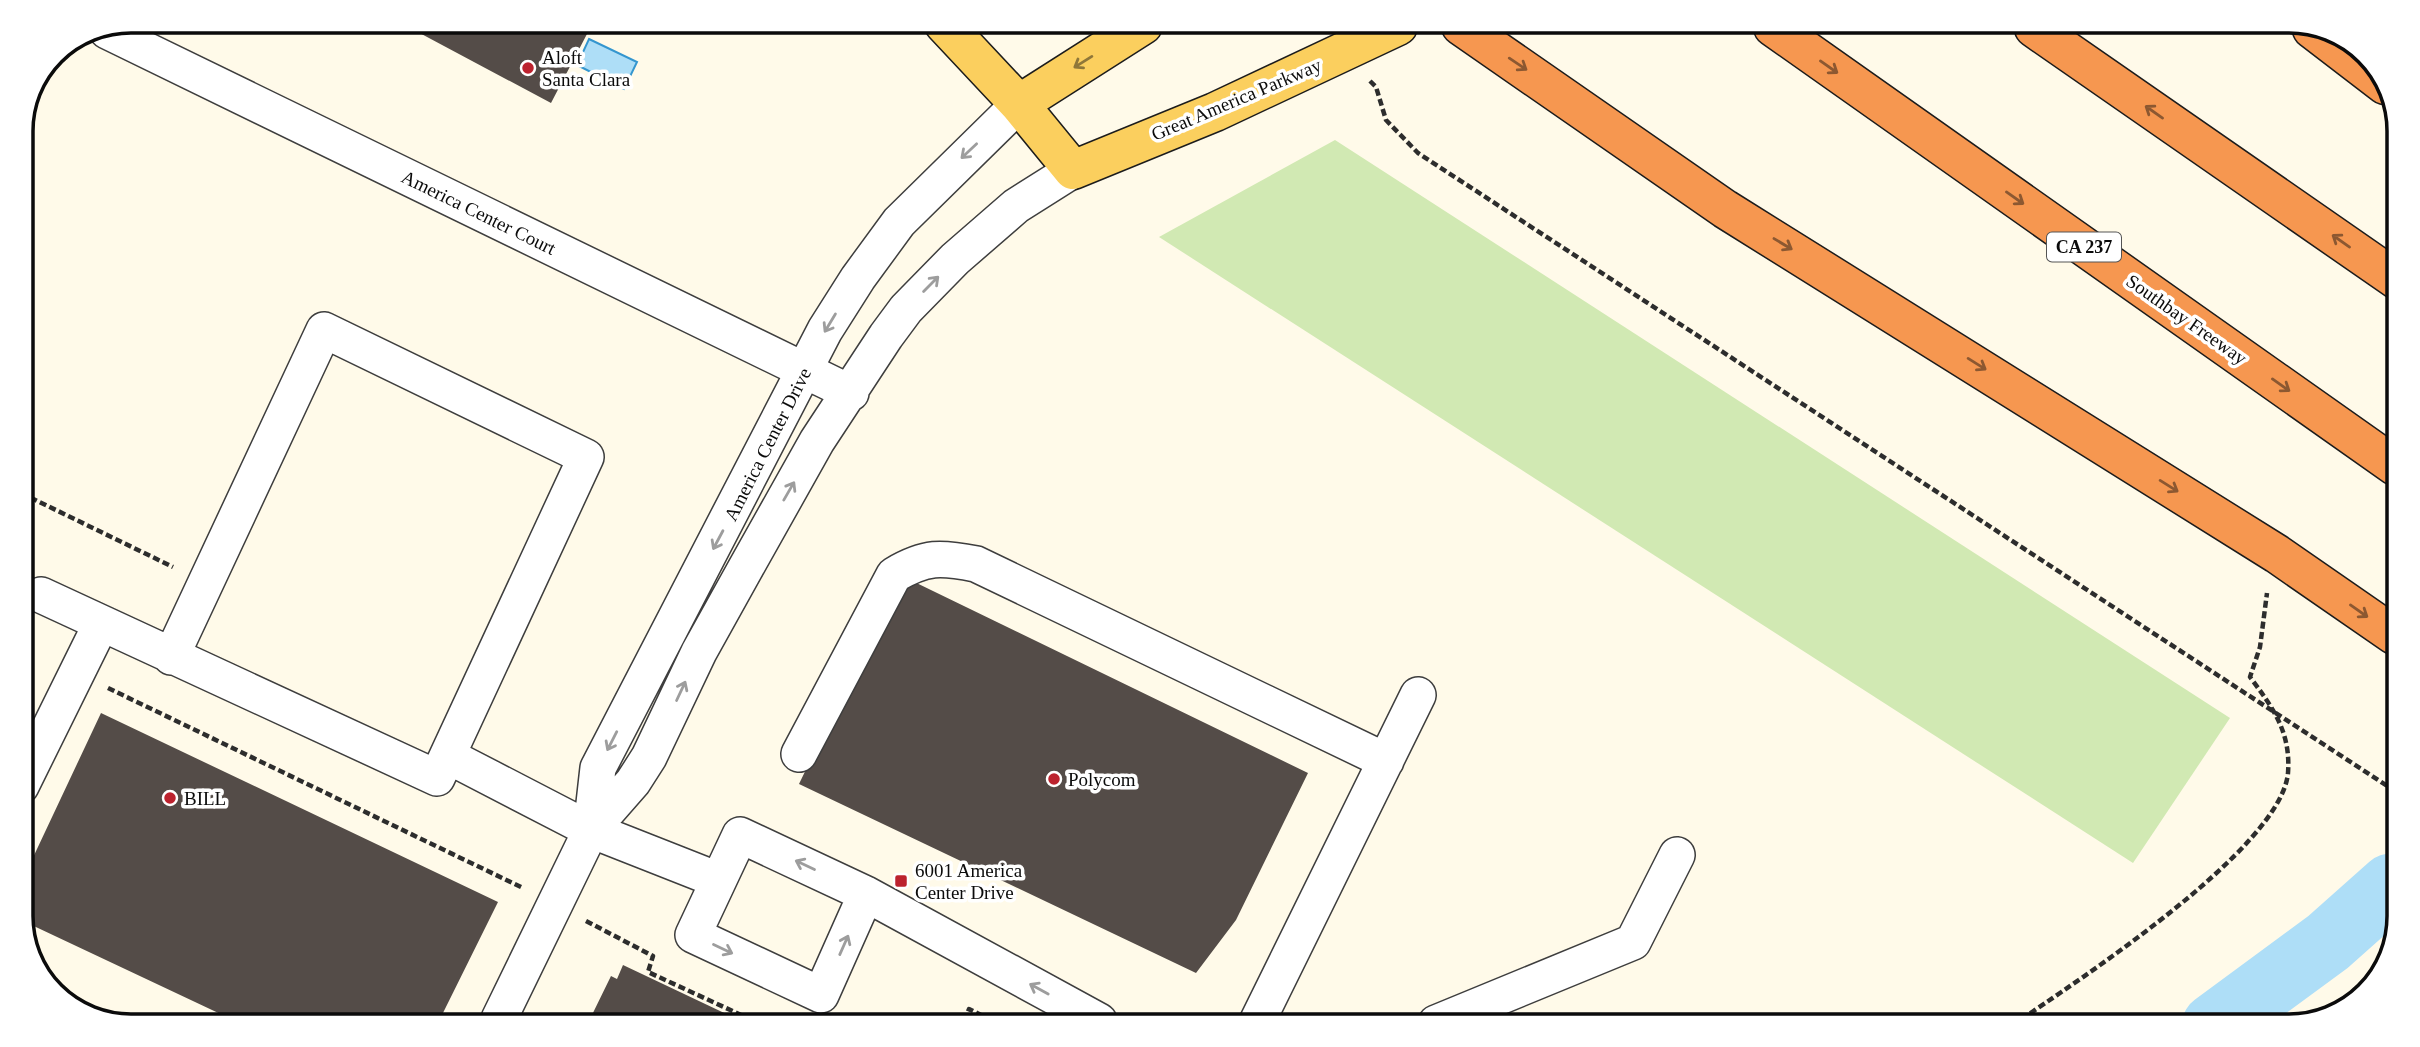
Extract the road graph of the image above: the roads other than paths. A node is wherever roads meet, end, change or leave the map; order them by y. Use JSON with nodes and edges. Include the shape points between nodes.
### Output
{"nodes":[{"id":1,"x":952,"y":33,"type":"edge"},
{"id":2,"x":1130,"y":33,"type":"edge"},
{"id":3,"x":1383,"y":33,"type":"edge"},
{"id":4,"x":1471,"y":33,"type":"edge"},
{"id":5,"x":1782,"y":33,"type":"edge"},
{"id":6,"x":2041,"y":33,"type":"edge"},
{"id":7,"x":115,"y":35,"type":"edge"},
{"id":8,"x":2330,"y":42,"type":"edge"},
{"id":9,"x":2363,"y":68,"type":"edge"},
{"id":10,"x":1019,"y":104,"type":"junction"},
{"id":11,"x":1073,"y":170,"type":"junction"},
{"id":12,"x":2387,"y":273,"type":"edge"},
{"id":13,"x":805,"y":370,"type":"junction"},
{"id":14,"x":851,"y":393,"type":"junction"},
{"id":15,"x":2387,"y":460,"type":"edge"},
{"id":16,"x":41,"y":595,"type":"dead end"},
{"id":17,"x":101,"y":624,"type":"junction"},
{"id":18,"x":2387,"y":630,"type":"edge"},
{"id":19,"x":171,"y":657,"type":"junction"},
{"id":20,"x":1418,"y":695,"type":"dead end"},
{"id":21,"x":799,"y":754,"type":"dead end"},
{"id":22,"x":448,"y":756,"type":"junction"},
{"id":23,"x":1386,"y":761,"type":"junction"},
{"id":24,"x":33,"y":762,"type":"edge"},
{"id":25,"x":591,"y":830,"type":"junction"},
{"id":26,"x":1677,"y":855,"type":"dead end"},
{"id":27,"x":718,"y":880,"type":"junction"},
{"id":28,"x":866,"y":894,"type":"junction"},
{"id":29,"x":501,"y":1014,"type":"edge"},
{"id":30,"x":1085,"y":1014,"type":"edge"},
{"id":31,"x":1261,"y":1014,"type":"edge"},
{"id":32,"x":1458,"y":1014,"type":"edge"}],
"edges":[{"from":1,"to":10,"type":"main road"},
{"from":2,"to":10,"type":"main road","one_way":true},
{"from":3,"to":11,"type":"main road","name":"Great America Parkway"},
{"from":4,"to":18,"type":"highway","one_way":true,"via":[[1725,209],[2277,554]]},
{"from":5,"to":15,"type":"highway","name":"Southbay Freeway","number":"CA 237","one_way":true},
{"from":12,"to":6,"type":"highway","one_way":true},
{"from":7,"to":13,"type":"street","name":"America Center Court"},
{"from":8,"to":9,"type":"highway"},
{"from":10,"to":11,"type":"main road"},
{"from":10,"to":13,"type":"street","name":"America Center Drive","one_way":true,"via":[[899,222],[858,278]]},
{"from":14,"to":11,"type":"street","name":"America Center Drive","one_way":true,"via":[[899,318],[931,284],[1016,206]]},
{"from":13,"to":14,"type":"street","name":"America Center Court"},
{"from":13,"to":25,"type":"street","name":"America Center Drive","one_way":true,"via":[[598,768]]},
{"from":25,"to":14,"type":"street","name":"America Center Drive","one_way":true,"via":[[649,757],[699,652],[817,441]]},
{"from":16,"to":17,"type":"street"},
{"from":17,"to":19,"type":"street"},
{"from":17,"to":24,"type":"street"},
{"from":19,"to":22,"type":"street","via":[[437,778]]},
{"from":19,"to":22,"type":"street","via":[[324,330],[586,457]]},
{"from":20,"to":23,"type":"street"},
{"from":21,"to":23,"type":"street","via":[[894,575],[914,563],[940,557],[976,564]]},
{"from":22,"to":25,"type":"street"},
{"from":23,"to":31,"type":"street"},
{"from":25,"to":27,"type":"street"},
{"from":25,"to":29,"type":"street","name":"America Center Drive"},
{"from":26,"to":32,"type":"street","via":[[1633,942]]},
{"from":28,"to":27,"type":"street","one_way":true,"via":[[740,835]]},
{"from":27,"to":28,"type":"street","one_way":true,"via":[[693,935],[821,995]]},
{"from":30,"to":28,"type":"street","one_way":true}]}
